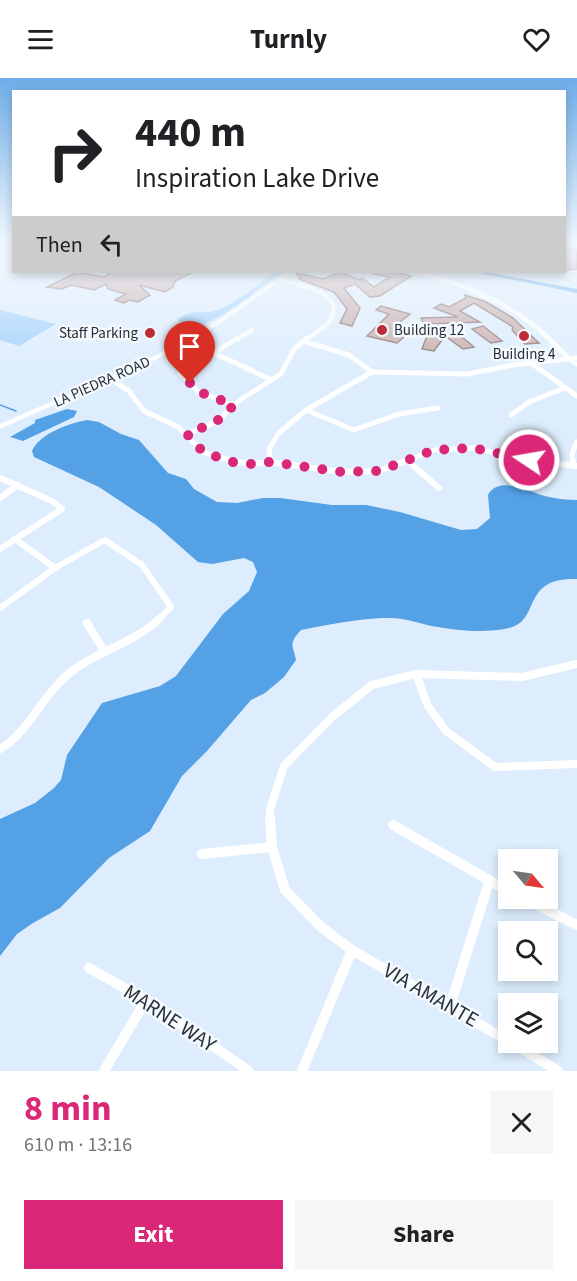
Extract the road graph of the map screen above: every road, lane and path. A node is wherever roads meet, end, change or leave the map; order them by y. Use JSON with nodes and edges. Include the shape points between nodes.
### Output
{"nodes":[{"id":1,"x":265,"y":289,"type":"edge"},
{"id":2,"x":313,"y":289,"type":"edge"},
{"id":3,"x":472,"y":289,"type":"edge"},
{"id":4,"x":480,"y":289,"type":"edge"},
{"id":5,"x":252,"y":330,"type":"dead end"},
{"id":6,"x":303,"y":341,"type":"junction"},
{"id":7,"x":216,"y":354,"type":"junction"},
{"id":8,"x":572,"y":358,"type":"edge"},
{"id":9,"x":531,"y":363,"type":"junction"},
{"id":10,"x":577,"y":365,"type":"edge"},
{"id":11,"x":372,"y":372,"type":"junction"},
{"id":12,"x":112,"y":380,"type":"junction"},
{"id":13,"x":272,"y":380,"type":"junction"},
{"id":14,"x":564,"y":388,"type":"junction"},
{"id":15,"x":577,"y":396,"type":"edge"},
{"id":16,"x":234,"y":405,"type":"junction"},
{"id":17,"x":438,"y":408,"type":"dead end"},
{"id":18,"x":306,"y":410,"type":"junction"},
{"id":19,"x":511,"y":415,"type":"dead end"},
{"id":20,"x":0,"y":427,"type":"edge"},
{"id":21,"x":187,"y":434,"type":"junction"},
{"id":22,"x":577,"y":441,"type":"edge"},
{"id":23,"x":270,"y":462,"type":"junction"},
{"id":24,"x":409,"y":462,"type":"junction"},
{"id":25,"x":575,"y":466,"type":"edge"},
{"id":26,"x":0,"y":478,"type":"edge"},
{"id":27,"x":18,"y":484,"type":"junction"},
{"id":28,"x":439,"y":488,"type":"dead end"},
{"id":29,"x":0,"y":498,"type":"edge"},
{"id":30,"x":15,"y":539,"type":"junction"},
{"id":31,"x":0,"y":549,"type":"edge"},
{"id":32,"x":56,"y":568,"type":"junction"},
{"id":33,"x":0,"y":608,"type":"edge"},
{"id":34,"x":87,"y":623,"type":"dead end"},
{"id":35,"x":104,"y":651,"type":"junction"},
{"id":36,"x":577,"y":664,"type":"edge"},
{"id":37,"x":416,"y":674,"type":"junction"},
{"id":38,"x":0,"y":749,"type":"edge"},
{"id":39,"x":577,"y":764,"type":"edge"},
{"id":40,"x":393,"y":825,"type":"dead end"},
{"id":41,"x":272,"y":847,"type":"junction"},
{"id":42,"x":202,"y":854,"type":"dead end"},
{"id":43,"x":489,"y":882,"type":"junction"},
{"id":44,"x":498,"y":886,"type":"edge"},
{"id":45,"x":545,"y":909,"type":"edge"},
{"id":46,"x":577,"y":925,"type":"edge"},
{"id":47,"x":352,"y":950,"type":"junction"},
{"id":48,"x":89,"y":968,"type":"dead end"},
{"id":49,"x":147,"y":1000,"type":"junction"},
{"id":50,"x":450,"y":1006,"type":"junction"},
{"id":51,"x":498,"y":1035,"type":"edge"},
{"id":52,"x":528,"y":1053,"type":"edge"},
{"id":53,"x":104,"y":1071,"type":"edge"},
{"id":54,"x":249,"y":1071,"type":"edge"},
{"id":55,"x":302,"y":1071,"type":"edge"},
{"id":56,"x":558,"y":1071,"type":"edge"}],
"edges":[{"from":1,"to":12,"type":"main road","name":"LA PIEDRA ROAD","via":[[215,324]]},
{"from":2,"to":6,"type":"street","via":[[332,303],[334,314]]},
{"from":3,"to":8,"type":"main road","via":[[526,319]]},
{"from":4,"to":8,"type":"main road","via":[[543,325]]},
{"from":5,"to":7,"type":"street"},
{"from":6,"to":11,"type":"street","via":[[349,355]]},
{"from":6,"to":13,"type":"street","via":[[290,355],[285,369]]},
{"from":7,"to":13,"type":"street"},
{"from":7,"to":16,"type":"street","via":[[180,374],[199,392]]},
{"from":8,"to":9,"type":"street"},
{"from":8,"to":10,"type":"main road"},
{"from":9,"to":11,"type":"street","via":[[467,374]]},
{"from":9,"to":14,"type":"street"},
{"from":11,"to":18,"type":"street"},
{"from":12,"to":20,"type":"main road","name":"LA PIEDRA ROAD"},
{"from":12,"to":21,"type":"street","via":[[129,391],[144,411]]},
{"from":13,"to":16,"type":"street"},
{"from":14,"to":15,"type":"street"},
{"from":14,"to":19,"type":"street","via":[[532,400]]},
{"from":16,"to":21,"type":"street","via":[[216,422]]},
{"from":17,"to":18,"type":"street","via":[[399,414],[354,430]]},
{"from":18,"to":23,"type":"street","via":[[279,433],[269,449]]},
{"from":21,"to":23,"type":"street","via":[[203,452],[216,458],[251,464]]},
{"from":22,"to":25,"type":"street","via":[[572,453]]},
{"from":23,"to":24,"type":"street","via":[[342,472],[379,471]]},
{"from":24,"to":25,"type":"street","via":[[434,450],[473,448]]},
{"from":24,"to":28,"type":"street"},
{"from":26,"to":27,"type":"street"},
{"from":27,"to":29,"type":"street"},
{"from":27,"to":30,"type":"street","via":[[62,509]]},
{"from":30,"to":31,"type":"street"},
{"from":30,"to":32,"type":"street"},
{"from":32,"to":33,"type":"street"},
{"from":32,"to":35,"type":"street","via":[[105,540],[142,565],[171,607],[146,632]]},
{"from":34,"to":35,"type":"street"},
{"from":35,"to":38,"type":"street","via":[[59,682],[37,713]]},
{"from":36,"to":37,"type":"street","name":"VIA AMANTE","via":[[522,677]]},
{"from":37,"to":39,"type":"street","via":[[428,706],[446,731],[495,767]]},
{"from":37,"to":41,"type":"street","name":"VIA AMANTE","via":[[372,685],[333,716],[284,766],[270,809]]},
{"from":40,"to":43,"type":"street"},
{"from":41,"to":42,"type":"street"},
{"from":41,"to":47,"type":"street","name":"VIA AMANTE","via":[[285,890],[321,927]]},
{"from":43,"to":44,"type":"street"},
{"from":43,"to":50,"type":"street"},
{"from":45,"to":46,"type":"street"},
{"from":47,"to":50,"type":"street","name":"VIA AMANTE"},
{"from":47,"to":55,"type":"street"},
{"from":48,"to":49,"type":"street","name":"MARNE WAY"},
{"from":49,"to":53,"type":"street"},
{"from":49,"to":54,"type":"street","name":"MARNE WAY"},
{"from":50,"to":51,"type":"street","name":"VIA AMANTE"},
{"from":52,"to":56,"type":"street","name":"VIA AMANTE"}]}
